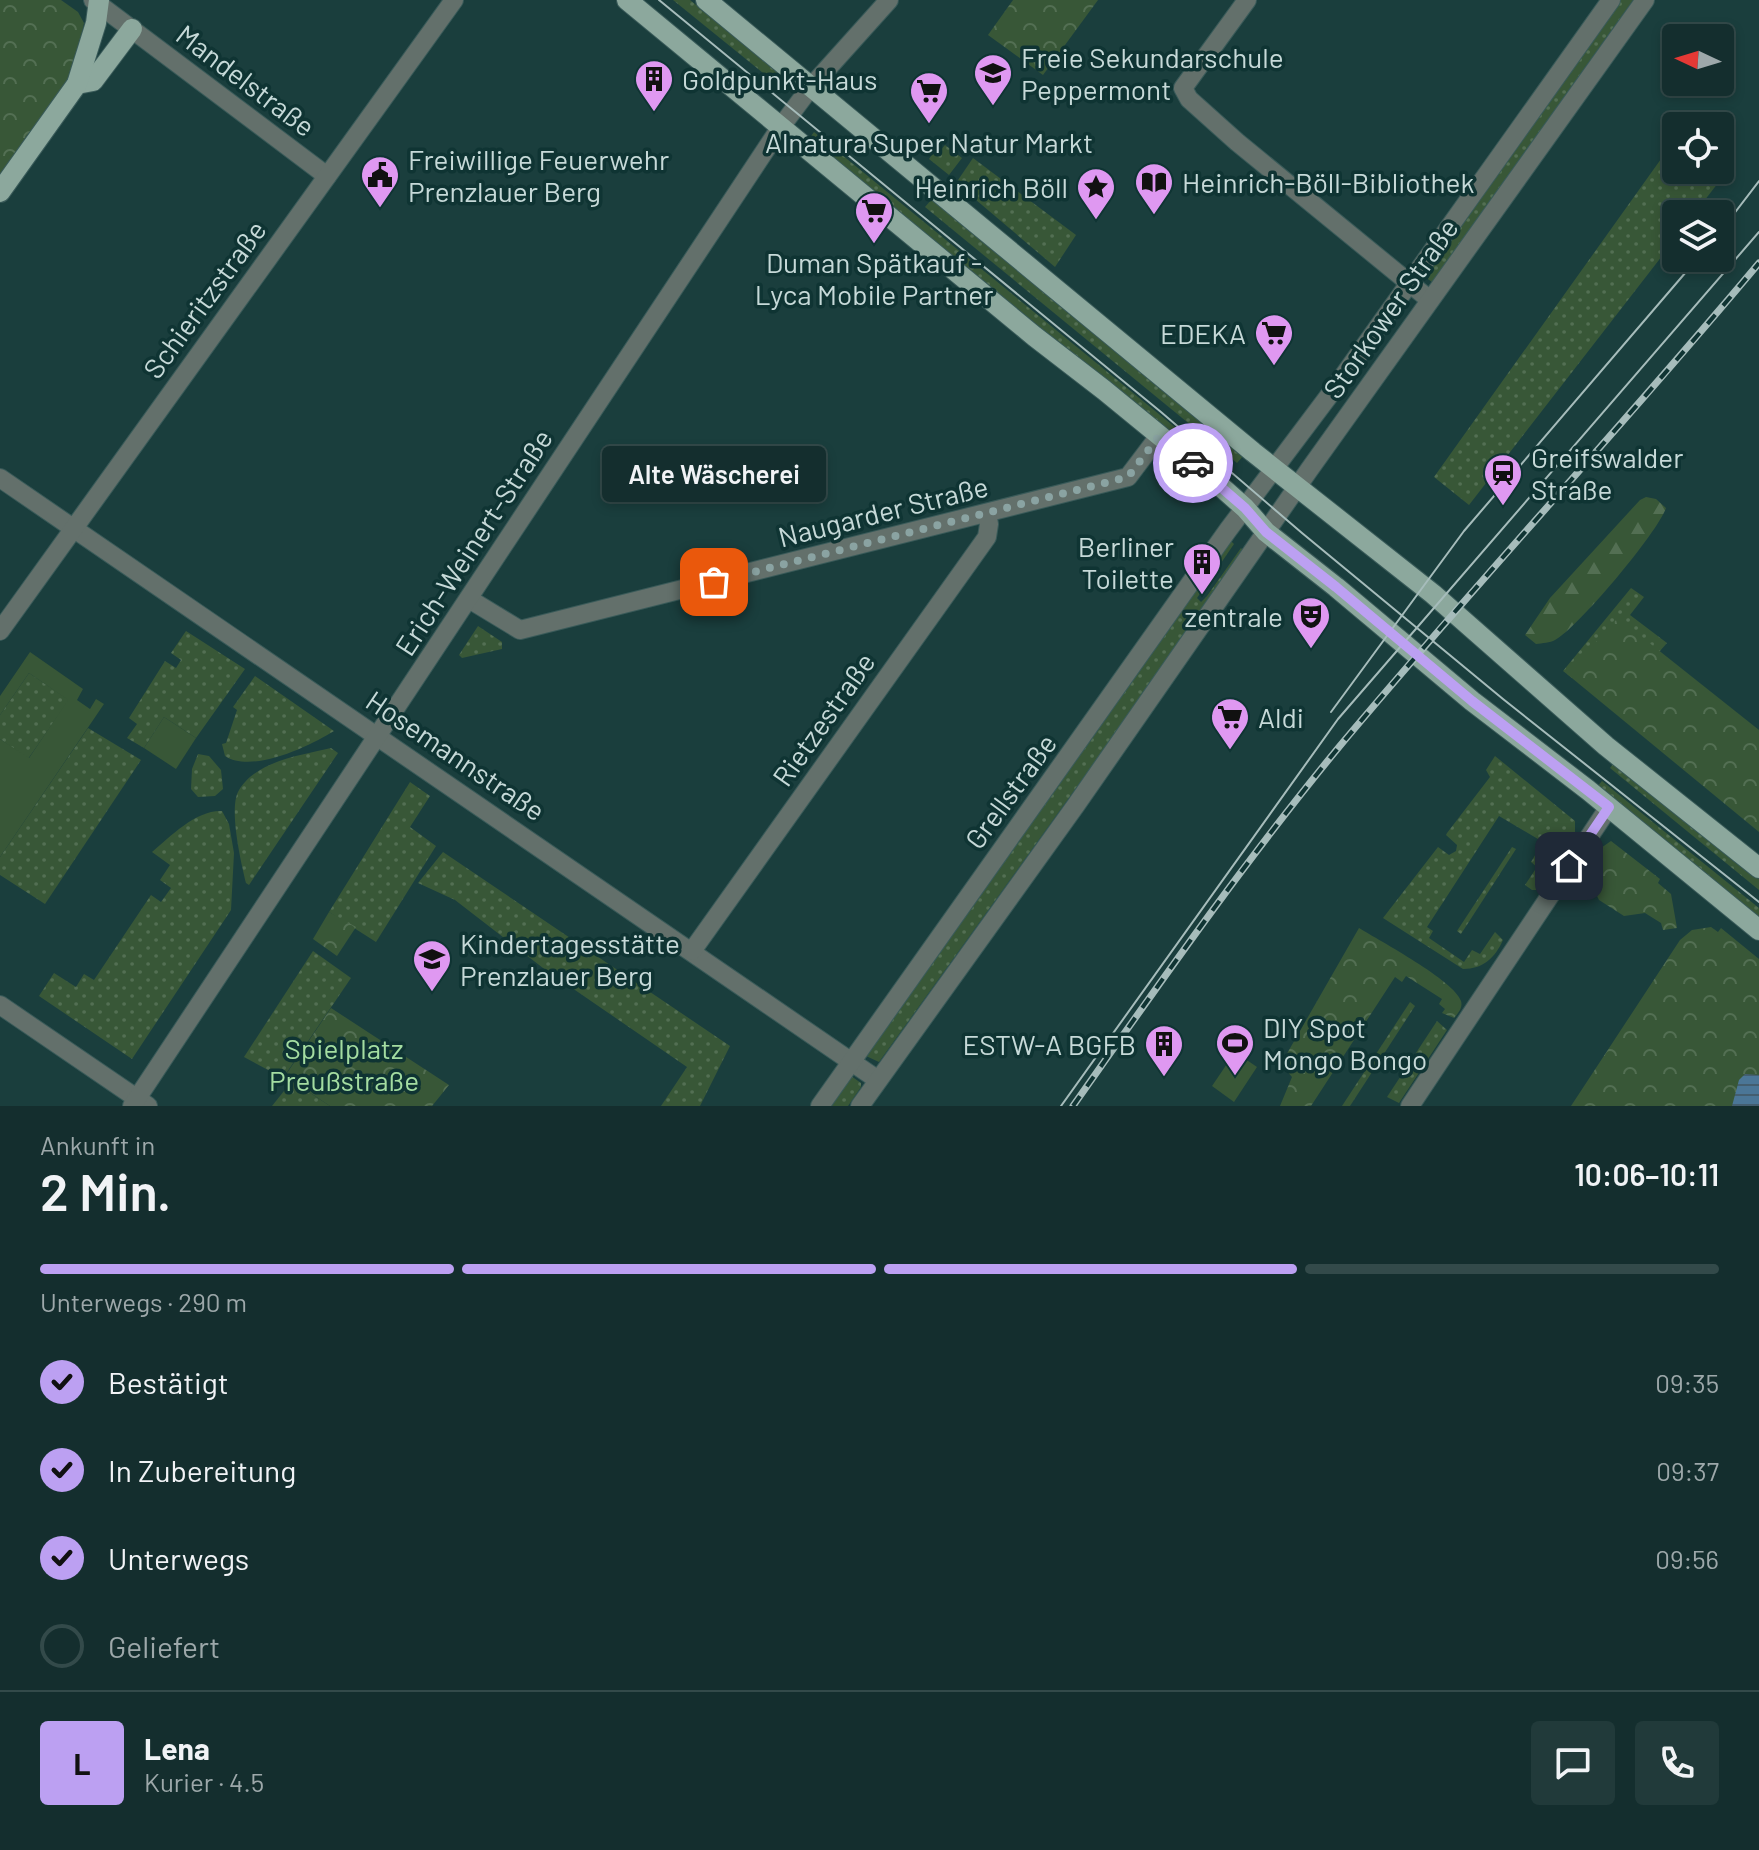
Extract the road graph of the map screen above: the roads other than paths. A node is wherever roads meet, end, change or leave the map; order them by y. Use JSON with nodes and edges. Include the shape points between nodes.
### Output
{"nodes":[{"id":1,"x":454,"y":0,"type":"edge"},
{"id":2,"x":627,"y":0,"type":"edge"},
{"id":3,"x":706,"y":0,"type":"edge"},
{"id":4,"x":889,"y":0,"type":"edge"},
{"id":5,"x":1247,"y":0,"type":"edge"},
{"id":6,"x":1611,"y":0,"type":"edge"},
{"id":7,"x":1645,"y":0,"type":"edge"},
{"id":8,"x":97,"y":1,"type":"edge"},
{"id":9,"x":132,"y":29,"type":"junction"},
{"id":10,"x":77,"y":84,"type":"junction"},
{"id":11,"x":810,"y":88,"type":"junction"},
{"id":12,"x":780,"y":128,"type":"junction"},
{"id":13,"x":327,"y":176,"type":"junction"},
{"id":14,"x":0,"y":192,"type":"edge"},
{"id":15,"x":1409,"y":283,"type":"junction"},
{"id":16,"x":1430,"y":300,"type":"junction"},
{"id":17,"x":1159,"y":436,"type":"junction"},
{"id":18,"x":1275,"y":470,"type":"junction"},
{"id":19,"x":0,"y":478,"type":"edge"},
{"id":20,"x":1298,"y":486,"type":"junction"},
{"id":21,"x":1245,"y":508,"type":"junction"},
{"id":22,"x":987,"y":514,"type":"junction"},
{"id":23,"x":72,"y":528,"type":"junction"},
{"id":24,"x":1266,"y":532,"type":"junction"},
{"id":25,"x":469,"y":599,"type":"junction"},
{"id":26,"x":0,"y":631,"type":"edge"},
{"id":27,"x":378,"y":735,"type":"junction"},
{"id":28,"x":1609,"y":807,"type":"junction"},
{"id":29,"x":1759,"y":868,"type":"edge"},
{"id":30,"x":1759,"y":930,"type":"edge"},
{"id":31,"x":692,"y":951,"type":"junction"},
{"id":32,"x":0,"y":1005,"type":"edge"},
{"id":33,"x":852,"y":1062,"type":"junction"},
{"id":34,"x":878,"y":1080,"type":"junction"},
{"id":35,"x":139,"y":1104,"type":"edge"},
{"id":36,"x":820,"y":1106,"type":"edge"},
{"id":37,"x":860,"y":1106,"type":"edge"},
{"id":38,"x":1410,"y":1106,"type":"edge"}],
"edges":[{"from":1,"to":13,"type":"street","name":"Schieritzstraße"},
{"from":2,"to":12,"type":"main road"},
{"from":3,"to":11,"type":"main road"},
{"from":4,"to":11,"type":"street"},
{"from":5,"to":15,"type":"street","via":[[1183,88],[1189,99]]},
{"from":6,"to":15,"type":"street","name":"Storkower Straße"},
{"from":7,"to":16,"type":"street","name":"Storkower Straße"},
{"from":8,"to":9,"type":"street","name":"Mandelstraße"},
{"from":8,"to":10,"type":"main road","via":[[96,23]]},
{"from":9,"to":10,"type":"main road","via":[[93,81]]},
{"from":9,"to":13,"type":"street","name":"Mandelstraße"},
{"from":10,"to":14,"type":"main road"},
{"from":11,"to":12,"type":"street"},
{"from":11,"to":18,"type":"main road"},
{"from":12,"to":17,"type":"main road"},
{"from":12,"to":25,"type":"street","name":"Erich-Weinert-Straße"},
{"from":13,"to":23,"type":"street","name":"Schieritzstraße"},
{"from":15,"to":16,"type":"street"},
{"from":15,"to":18,"type":"street","name":"Storkower Straße"},
{"from":16,"to":20,"type":"street","name":"Storkower Straße"},
{"from":17,"to":21,"type":"main road"},
{"from":17,"to":22,"type":"street","name":"Naugarder Straße","via":[[1128,477]]},
{"from":18,"to":20,"type":"main road"},
{"from":18,"to":21,"type":"street","name":"Storkower Straße"},
{"from":19,"to":23,"type":"street","name":"Hosemannstraße"},
{"from":20,"to":24,"type":"street","name":"Storkower Straße"},
{"from":20,"to":29,"type":"main road"},
{"from":21,"to":24,"type":"main road"},
{"from":21,"to":33,"type":"street","name":"Grellstraße"},
{"from":22,"to":25,"type":"street","name":"Naugarder Straße","via":[[520,630]]},
{"from":22,"to":31,"type":"street","name":"Rietzestraße","via":[[987,537]]},
{"from":23,"to":26,"type":"street","name":"Schieritzstraße"},
{"from":23,"to":27,"type":"street","name":"Hosemannstraße"},
{"from":24,"to":28,"type":"main road"},
{"from":24,"to":34,"type":"street"},
{"from":25,"to":27,"type":"street","name":"Erich-Weinert-Straße"},
{"from":27,"to":31,"type":"street","name":"Hosemannstraße"},
{"from":27,"to":35,"type":"street","name":"Erich-Weinert-Straße"},
{"from":28,"to":30,"type":"main road"},
{"from":28,"to":38,"type":"street"},
{"from":31,"to":33,"type":"street","name":"Hosemannstraße"},
{"from":32,"to":35,"type":"street"},
{"from":33,"to":34,"type":"street","name":"Hosemannstraße"},
{"from":33,"to":36,"type":"street","name":"Grellstraße"},
{"from":34,"to":37,"type":"street"}]}
